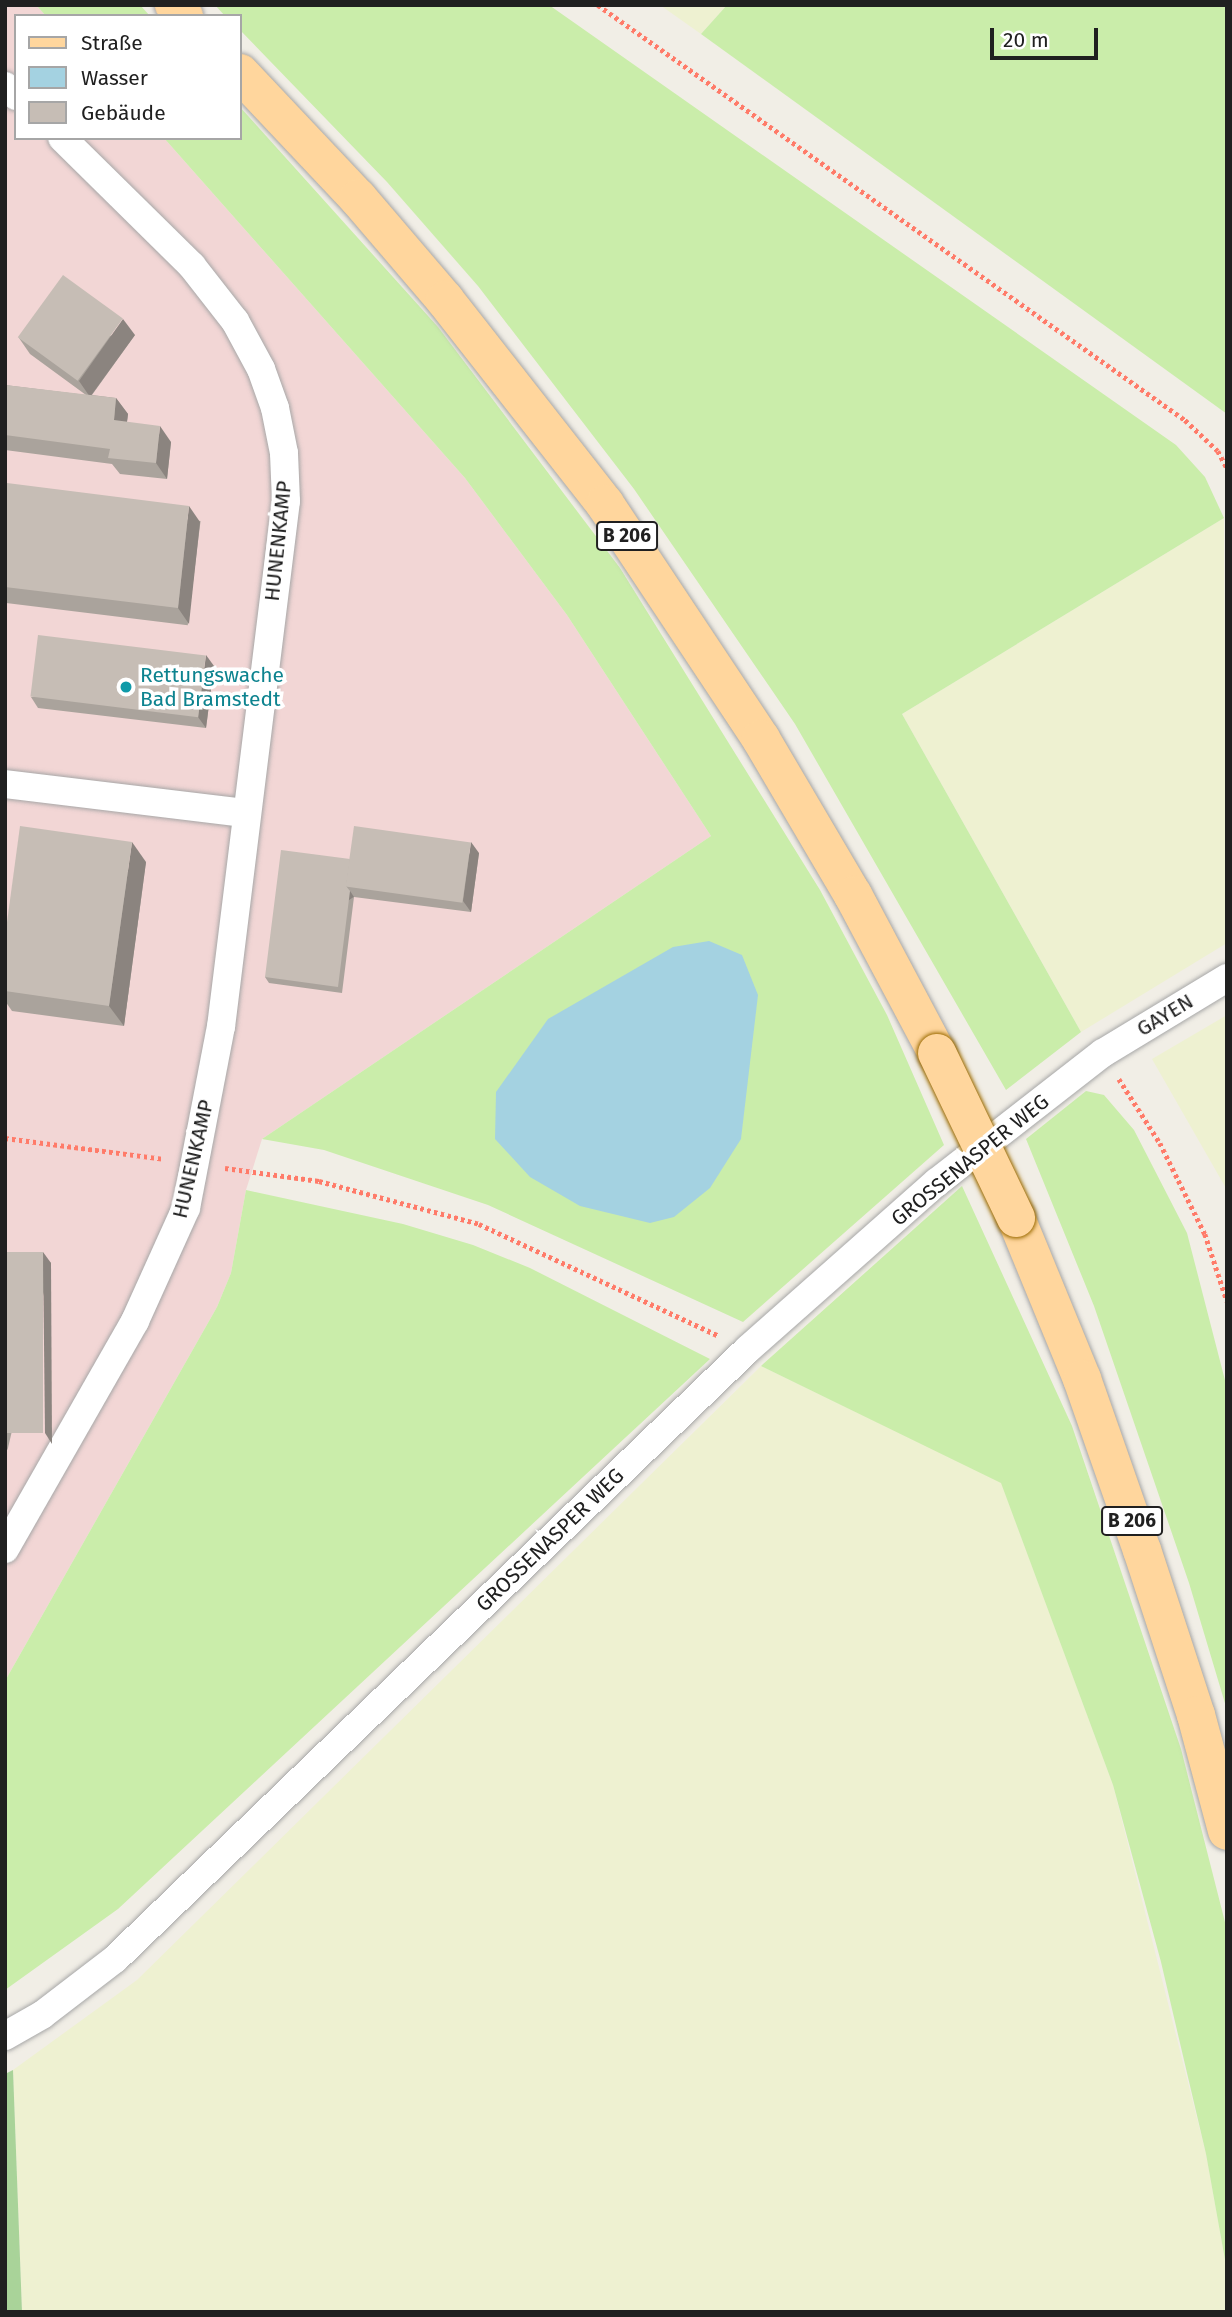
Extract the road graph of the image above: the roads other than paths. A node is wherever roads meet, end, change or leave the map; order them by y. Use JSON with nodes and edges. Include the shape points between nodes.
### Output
{"nodes":[{"id":1,"x":242,"y":75,"type":"edge"},
{"id":2,"x":64,"y":140,"type":"edge"},
{"id":3,"x":5,"y":784,"type":"edge"},
{"id":4,"x":245,"y":813,"type":"junction"},
{"id":5,"x":1227,"y":978,"type":"edge"},
{"id":6,"x":1103,"y":1053,"type":"joint"},
{"id":7,"x":5,"y":1549,"type":"edge"},
{"id":8,"x":1227,"y":1831,"type":"edge"},
{"id":9,"x":5,"y":2036,"type":"edge"}],
"edges":[{"from":1,"to":8,"type":"main road","number":"B 206","bridge":true,"via":[[358,198],[436,290],[605,504],[761,738],[937,1053],[1016,1218],[1082,1380],[1142,1550],[1196,1715]]},
{"from":2,"to":4,"type":"street","name":"HUNENKAMP","via":[[192,266],[235,321],[261,369],[275,408],[284,453],[286,501]]},
{"from":3,"to":4,"type":"street"},
{"from":4,"to":7,"type":"street","name":"HUNENKAMP","via":[[221,1027],[186,1208],[135,1321]]},
{"from":5,"to":6,"type":"street","name":"GAYEN"},
{"from":6,"to":9,"type":"street","name":"GROSSENASPER WEG","via":[[937,1182],[748,1349],[116,1959]]}]}
